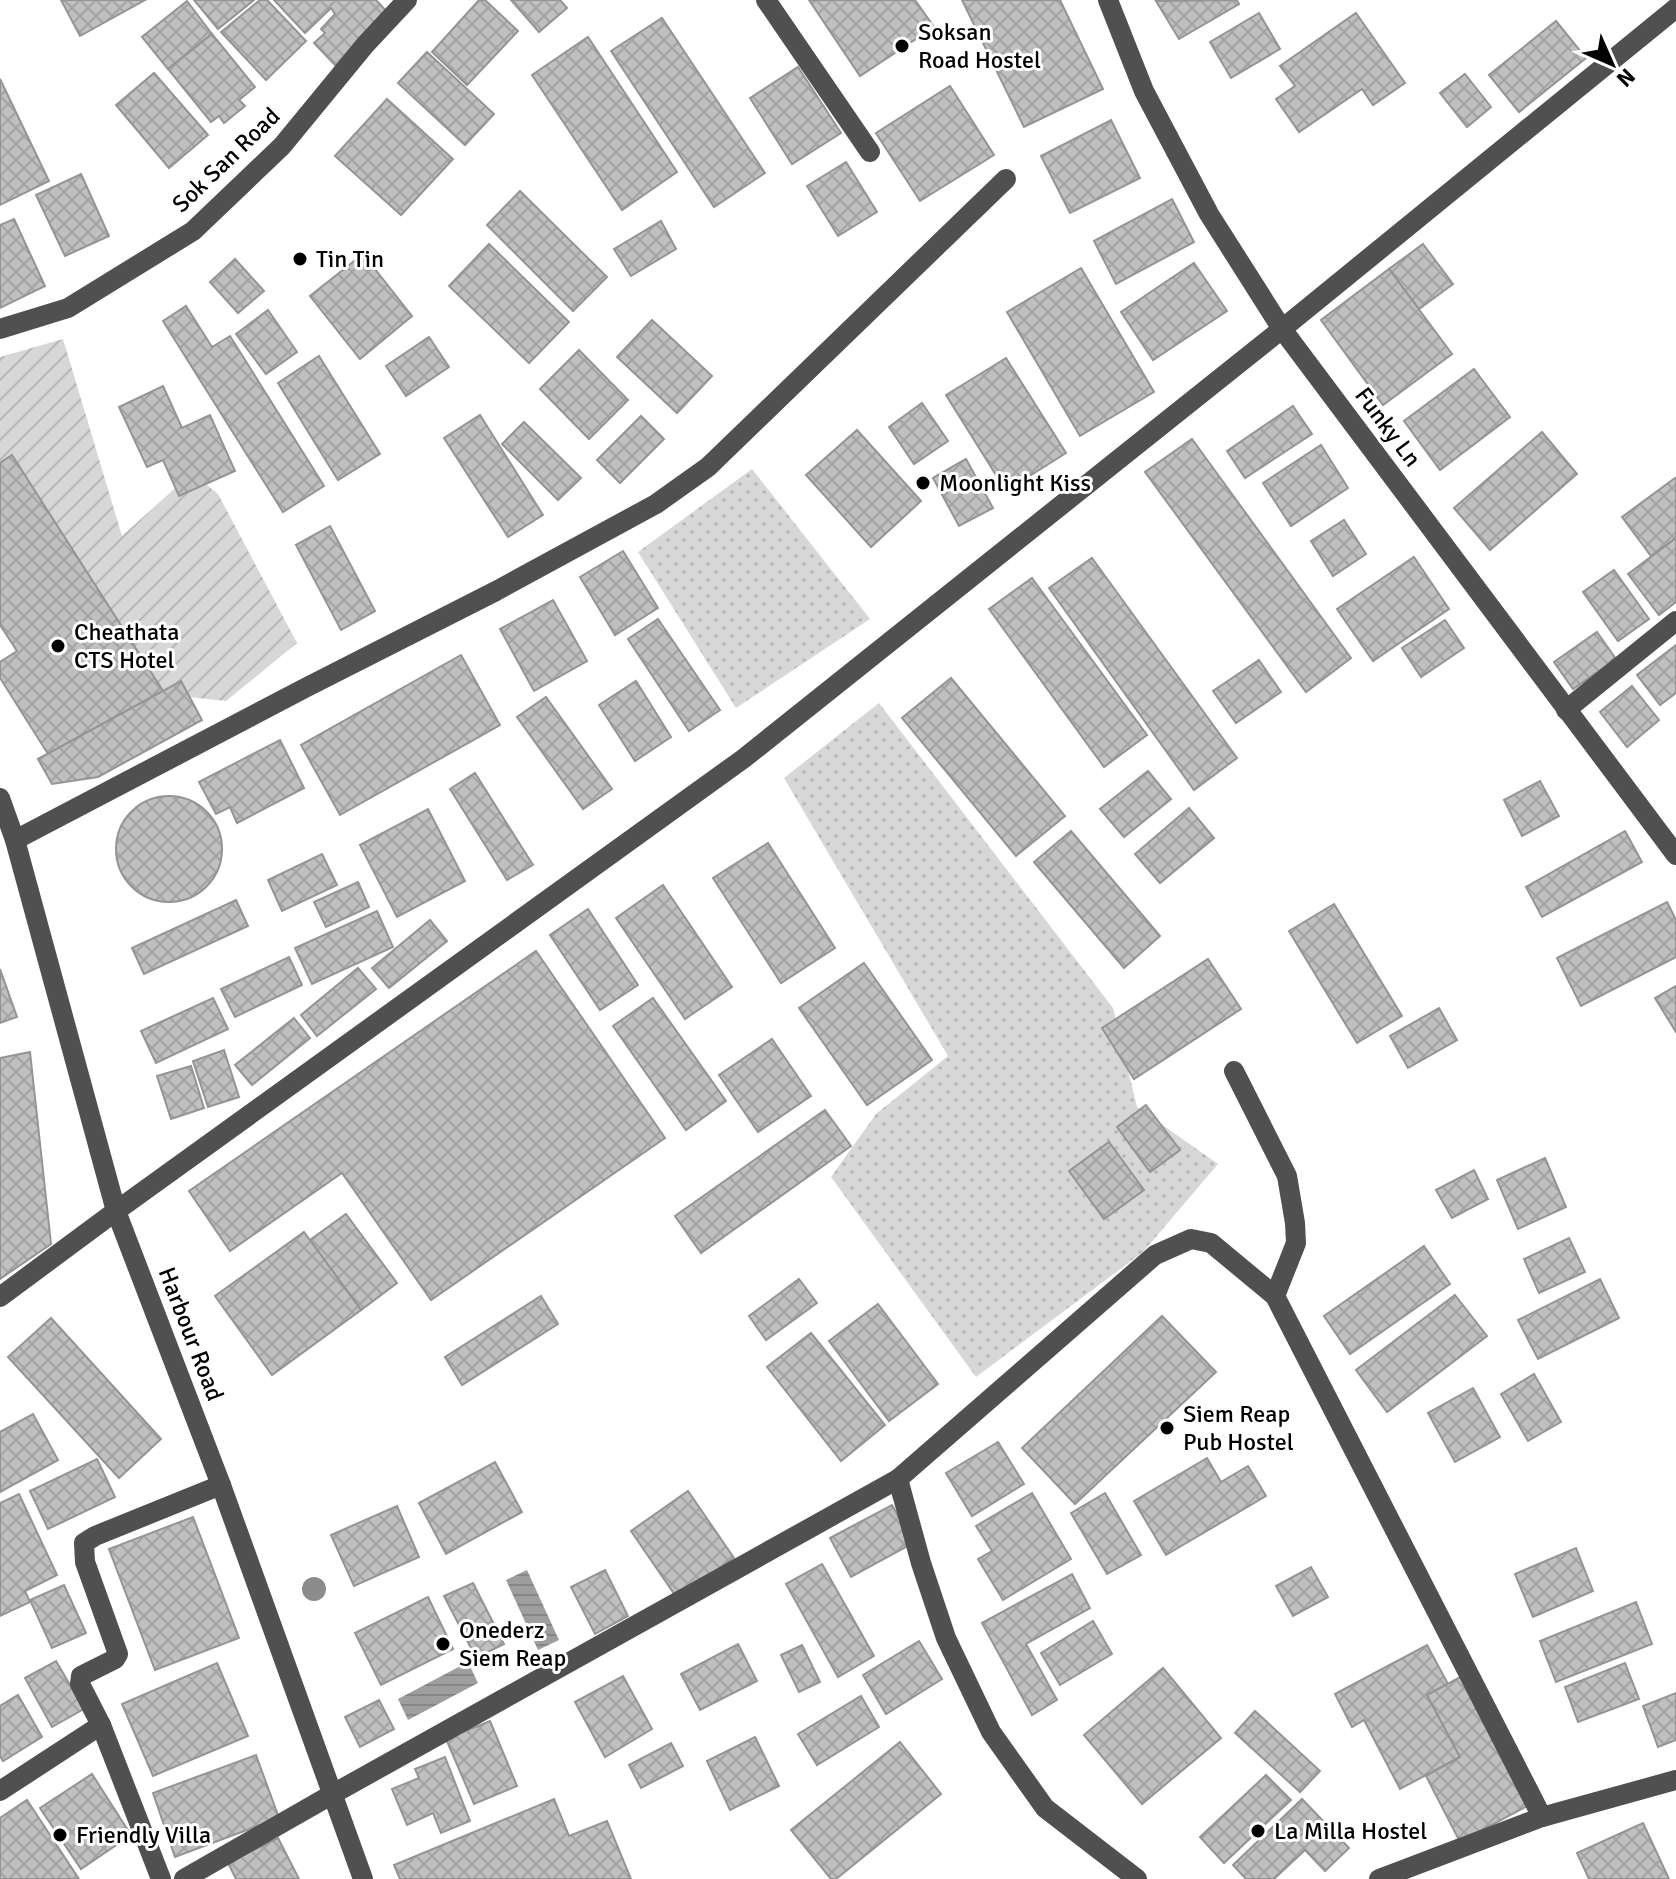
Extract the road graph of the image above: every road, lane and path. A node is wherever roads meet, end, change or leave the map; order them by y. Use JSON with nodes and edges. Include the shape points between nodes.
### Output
{"nodes":[{"id":1,"x":407,"y":0,"type":"edge"},
{"id":2,"x":766,"y":0,"type":"edge"},
{"id":3,"x":1108,"y":0,"type":"edge"},
{"id":4,"x":1676,"y":8,"type":"edge"},
{"id":5,"x":870,"y":152,"type":"dead end"},
{"id":6,"x":1006,"y":179,"type":"dead end"},
{"id":7,"x":0,"y":329,"type":"edge"},
{"id":8,"x":1282,"y":329,"type":"junction"},
{"id":9,"x":1676,"y":621,"type":"edge"},
{"id":10,"x":1566,"y":710,"type":"junction"},
{"id":11,"x":0,"y":798,"type":"edge"},
{"id":12,"x":15,"y":840,"type":"junction"},
{"id":13,"x":1676,"y":855,"type":"edge"},
{"id":14,"x":1234,"y":1071,"type":"dead end"},
{"id":15,"x":116,"y":1211,"type":"junction"},
{"id":16,"x":1275,"y":1296,"type":"junction"},
{"id":17,"x":0,"y":1297,"type":"edge"},
{"id":18,"x":898,"y":1479,"type":"junction"},
{"id":19,"x":221,"y":1485,"type":"junction"},
{"id":20,"x":101,"y":1725,"type":"junction"},
{"id":21,"x":1676,"y":1780,"type":"edge"},
{"id":22,"x":0,"y":1791,"type":"edge"},
{"id":23,"x":331,"y":1795,"type":"junction"},
{"id":24,"x":1542,"y":1817,"type":"junction"},
{"id":25,"x":161,"y":1879,"type":"edge"},
{"id":26,"x":184,"y":1879,"type":"edge"},
{"id":27,"x":363,"y":1879,"type":"edge"},
{"id":28,"x":1137,"y":1879,"type":"edge"},
{"id":29,"x":1379,"y":1879,"type":"edge"}],
"edges":[{"from":1,"to":7,"type":"street","name":"Sok San Road","via":[[282,146],[193,231],[68,308]]},
{"from":2,"to":5,"type":"street"},
{"from":3,"to":8,"type":"street","name":"Funky Ln","via":[[1144,91],[1209,214]]},
{"from":4,"to":8,"type":"street"},
{"from":6,"to":12,"type":"street","via":[[708,467],[656,504]]},
{"from":8,"to":10,"type":"street","name":"Funky Ln"},
{"from":8,"to":15,"type":"street","via":[[743,759]]},
{"from":9,"to":10,"type":"street"},
{"from":10,"to":13,"type":"street","name":"Funky Ln"},
{"from":11,"to":12,"type":"street","name":"Harbour Road"},
{"from":12,"to":15,"type":"street","name":"Harbour Road"},
{"from":14,"to":16,"type":"street","via":[[1287,1176],[1296,1243]]},
{"from":15,"to":17,"type":"street"},
{"from":15,"to":19,"type":"street","name":"Harbour Road"},
{"from":16,"to":18,"type":"street","via":[[1211,1243],[1191,1239],[1155,1255]]},
{"from":16,"to":24,"type":"street"},
{"from":18,"to":23,"type":"street"},
{"from":18,"to":28,"type":"street","via":[[946,1638],[991,1732],[1045,1808]]},
{"from":19,"to":20,"type":"street","via":[[84,1543],[85,1562],[118,1654],[80,1679]]},
{"from":19,"to":23,"type":"street","name":"Harbour Road"},
{"from":20,"to":22,"type":"street"},
{"from":20,"to":25,"type":"street"},
{"from":21,"to":24,"type":"street"},
{"from":23,"to":26,"type":"street"},
{"from":23,"to":27,"type":"street","name":"Harbour Road"},
{"from":24,"to":29,"type":"street"}]}
